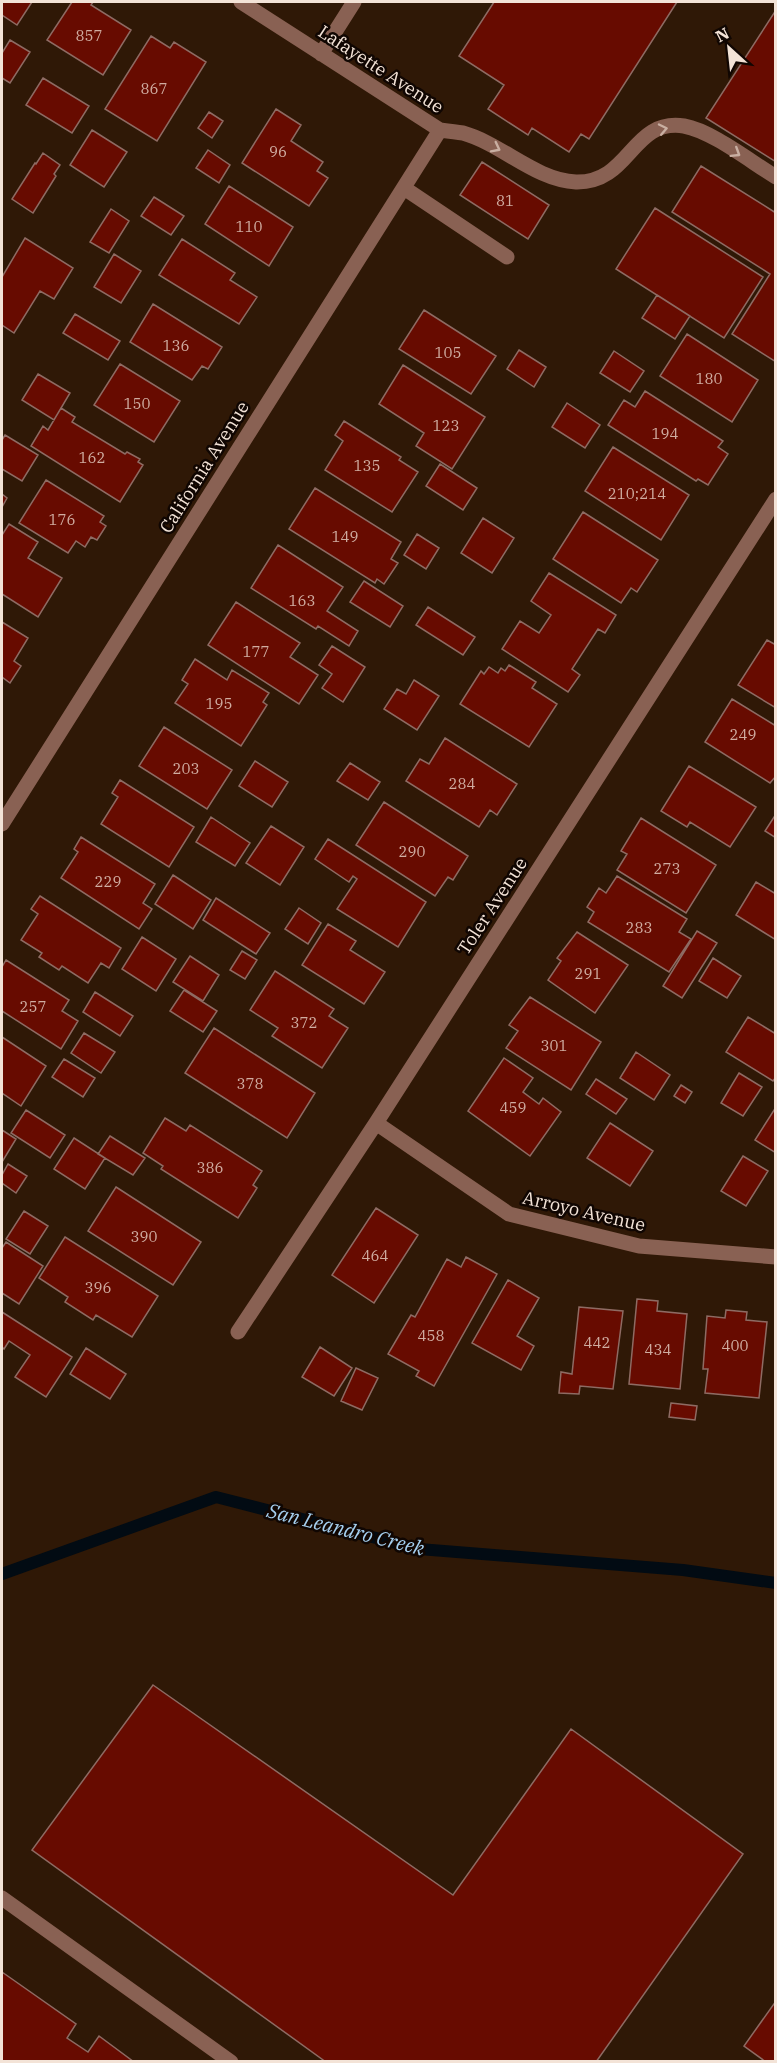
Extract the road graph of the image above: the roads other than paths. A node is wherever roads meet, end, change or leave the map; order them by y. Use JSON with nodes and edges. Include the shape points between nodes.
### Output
{"nodes":[{"id":1,"x":241,"y":2,"type":"edge"},
{"id":2,"x":354,"y":2,"type":"edge"},
{"id":3,"x":321,"y":54,"type":"junction"},
{"id":4,"x":440,"y":130,"type":"junction"},
{"id":5,"x":776,"y":177,"type":"edge"},
{"id":6,"x":404,"y":188,"type":"junction"},
{"id":7,"x":507,"y":257,"type":"dead end"},
{"id":8,"x":776,"y":499,"type":"edge"},
{"id":9,"x":2,"y":824,"type":"edge"},
{"id":10,"x":376,"y":1123,"type":"junction"},
{"id":11,"x":776,"y":1257,"type":"edge"},
{"id":12,"x":238,"y":1332,"type":"dead end"},
{"id":13,"x":2,"y":1898,"type":"edge"},
{"id":14,"x":231,"y":2061,"type":"edge"}],
"edges":[{"from":1,"to":3,"type":"street","name":"Lafayette Avenue"},
{"from":2,"to":3,"type":"street"},
{"from":3,"to":4,"type":"street","name":"Lafayette Avenue"},
{"from":4,"to":5,"type":"street","name":"Lafayette Avenue","one_way":true,"via":[[463,134],[553,177],[574,182],[594,181],[613,171],[644,136],[660,128],[683,126],[706,134]]},
{"from":4,"to":6,"type":"street","name":"California Avenue"},
{"from":6,"to":7,"type":"street"},
{"from":6,"to":9,"type":"street","name":"California Avenue"},
{"from":8,"to":10,"type":"street","name":"Toler Avenue"},
{"from":10,"to":11,"type":"street","name":"Arroyo Avenue","via":[[509,1214],[639,1246]]},
{"from":10,"to":12,"type":"street","name":"Toler Avenue"},
{"from":13,"to":14,"type":"street"}]}
